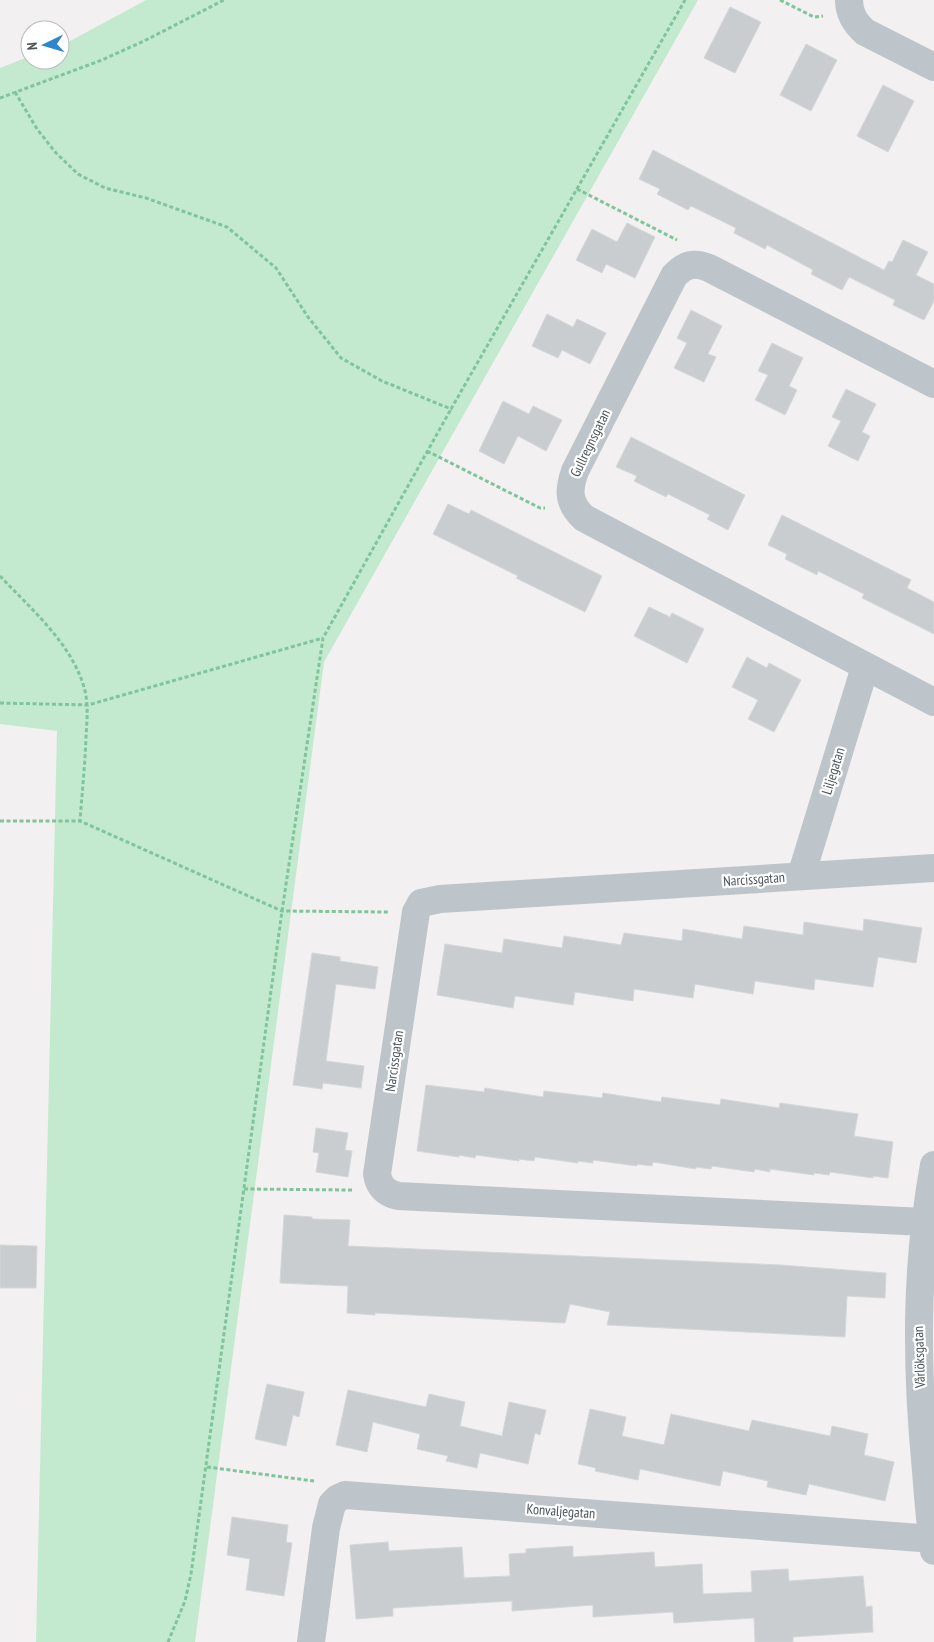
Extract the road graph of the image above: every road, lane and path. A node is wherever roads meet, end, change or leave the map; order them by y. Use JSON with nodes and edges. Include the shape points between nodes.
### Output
{"nodes":[{"id":1,"x":224,"y":0,"type":"edge"},
{"id":2,"x":684,"y":0,"type":"edge"},
{"id":3,"x":780,"y":0,"type":"edge"},
{"id":4,"x":849,"y":6,"type":"edge"},
{"id":5,"x":934,"y":67,"type":"edge"},
{"id":6,"x":15,"y":92,"type":"junction"},
{"id":7,"x":0,"y":98,"type":"edge"},
{"id":8,"x":577,"y":189,"type":"junction"},
{"id":9,"x":688,"y":265,"type":"junction"},
{"id":10,"x":934,"y":384,"type":"edge"},
{"id":11,"x":451,"y":409,"type":"junction"},
{"id":12,"x":427,"y":452,"type":"junction"},
{"id":13,"x":572,"y":504,"type":"junction"},
{"id":14,"x":0,"y":576,"type":"edge"},
{"id":15,"x":323,"y":638,"type":"junction"},
{"id":16,"x":865,"y":667,"type":"junction"},
{"id":17,"x":934,"y":702,"type":"edge"},
{"id":18,"x":0,"y":703,"type":"edge"},
{"id":19,"x":88,"y":705,"type":"junction"},
{"id":20,"x":0,"y":820,"type":"edge"},
{"id":21,"x":80,"y":821,"type":"junction"},
{"id":22,"x":934,"y":868,"type":"edge"},
{"id":23,"x":801,"y":876,"type":"junction"},
{"id":24,"x":282,"y":911,"type":"junction"},
{"id":25,"x":416,"y":912,"type":"junction"},
{"id":26,"x":934,"y":1165,"type":"edge"},
{"id":27,"x":244,"y":1189,"type":"junction"},
{"id":28,"x":385,"y":1191,"type":"junction"},
{"id":29,"x":929,"y":1222,"type":"edge"},
{"id":30,"x":206,"y":1467,"type":"junction"},
{"id":31,"x":338,"y":1498,"type":"junction"},
{"id":32,"x":933,"y":1543,"type":"edge"},
{"id":33,"x":168,"y":1642,"type":"edge"},
{"id":34,"x":311,"y":1642,"type":"edge"}],
"edges":[{"from":1,"to":6,"type":"path","via":[[102,60]]},
{"from":2,"to":8,"type":"path"},
{"from":3,"to":4,"type":"path","via":[[814,16]]},
{"from":4,"to":5,"type":"street","via":[[856,24],[865,32]]},
{"from":6,"to":7,"type":"path"},
{"from":6,"to":11,"type":"path","via":[[42,135],[78,174],[105,188],[146,198],[227,227],[276,268],[341,358],[382,381]]},
{"from":8,"to":9,"type":"path","via":[[679,241]]},
{"from":8,"to":11,"type":"path"},
{"from":9,"to":10,"type":"street","via":[[709,268]]},
{"from":9,"to":13,"type":"street","name":"Gullregnsgatan","via":[[674,276],[575,472],[571,484]]},
{"from":11,"to":12,"type":"path"},
{"from":12,"to":13,"type":"path","via":[[540,508]]},
{"from":12,"to":15,"type":"path"},
{"from":13,"to":16,"type":"street","via":[[584,518]]},
{"from":14,"to":19,"type":"path","via":[[67,651],[84,684]]},
{"from":15,"to":19,"type":"path"},
{"from":15,"to":24,"type":"path"},
{"from":16,"to":17,"type":"street"},
{"from":16,"to":23,"type":"street","name":"Liljegatan"},
{"from":18,"to":19,"type":"path"},
{"from":19,"to":21,"type":"path"},
{"from":20,"to":21,"type":"path"},
{"from":21,"to":24,"type":"path"},
{"from":22,"to":23,"type":"street","name":"Narcissgatan"},
{"from":23,"to":25,"type":"street","name":"Narcissgatan","via":[[440,899],[421,903]]},
{"from":24,"to":25,"type":"path"},
{"from":24,"to":27,"type":"path"},
{"from":25,"to":28,"type":"street","name":"Narcissgatan","via":[[377,1174]]},
{"from":26,"to":29,"type":"street","name":"Vårlöksgatan"},
{"from":27,"to":28,"type":"path"},
{"from":27,"to":30,"type":"path"},
{"from":28,"to":29,"type":"street","via":[[398,1196]]},
{"from":29,"to":32,"type":"street","name":"Vårlöksgatan","via":[[920,1272],[918,1335],[922,1431]]},
{"from":30,"to":31,"type":"path","via":[[321,1482]]},
{"from":30,"to":33,"type":"path","via":[[189,1583]]},
{"from":31,"to":32,"type":"street","name":"Konvaljegatan","via":[[361,1496]]},
{"from":31,"to":34,"type":"street","via":[[332,1504],[326,1528]]}]}
